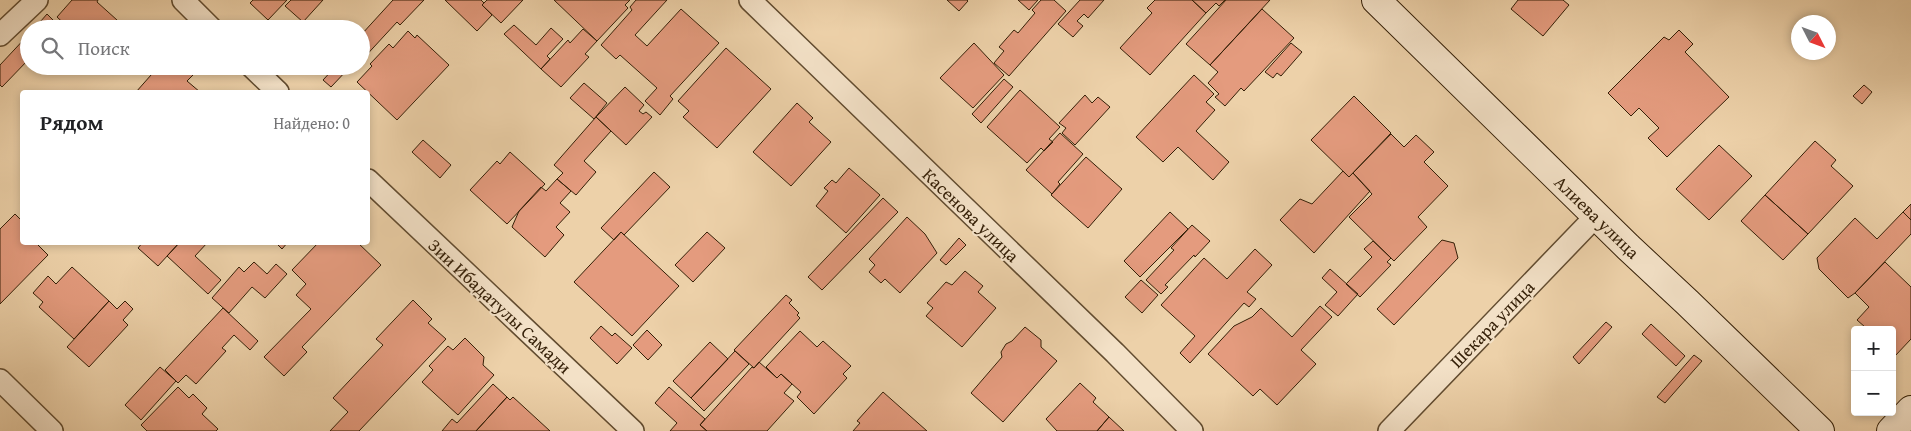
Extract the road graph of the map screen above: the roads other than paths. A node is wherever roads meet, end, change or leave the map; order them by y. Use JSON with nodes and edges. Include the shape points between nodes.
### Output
{"nodes":[{"id":1,"x":37,"y":0,"type":"edge"},
{"id":2,"x":183,"y":0,"type":"edge"},
{"id":3,"x":750,"y":0,"type":"edge"},
{"id":4,"x":1376,"y":0,"type":"edge"},
{"id":5,"x":203,"y":20,"type":"edge"},
{"id":6,"x":0,"y":35,"type":"edge"},
{"id":7,"x":260,"y":75,"type":"edge"},
{"id":8,"x":276,"y":90,"type":"edge"},
{"id":9,"x":370,"y":182,"type":"edge"},
{"id":10,"x":1596,"y":216,"type":"junction"},
{"id":11,"x":0,"y":380,"type":"edge"},
{"id":12,"x":1911,"y":410,"type":"edge"},
{"id":13,"x":52,"y":431,"type":"edge"},
{"id":14,"x":633,"y":431,"type":"edge"},
{"id":15,"x":1192,"y":431,"type":"edge"},
{"id":16,"x":1389,"y":431,"type":"edge"},
{"id":17,"x":1820,"y":431,"type":"edge"},
{"id":18,"x":1891,"y":431,"type":"edge"}],
"edges":[{"from":1,"to":6,"type":"street"},
{"from":2,"to":5,"type":"street"},
{"from":3,"to":15,"type":"street","name":"Касенова улица"},
{"from":4,"to":10,"type":"street","name":"Алиева улица"},
{"from":7,"to":8,"type":"street"},
{"from":9,"to":14,"type":"street","name":"Зии Ибадатулы Самади"},
{"from":10,"to":16,"type":"street","name":"Шекара улица"},
{"from":10,"to":17,"type":"street","name":"Алиева улица"},
{"from":11,"to":13,"type":"street"},
{"from":12,"to":18,"type":"street"}]}
